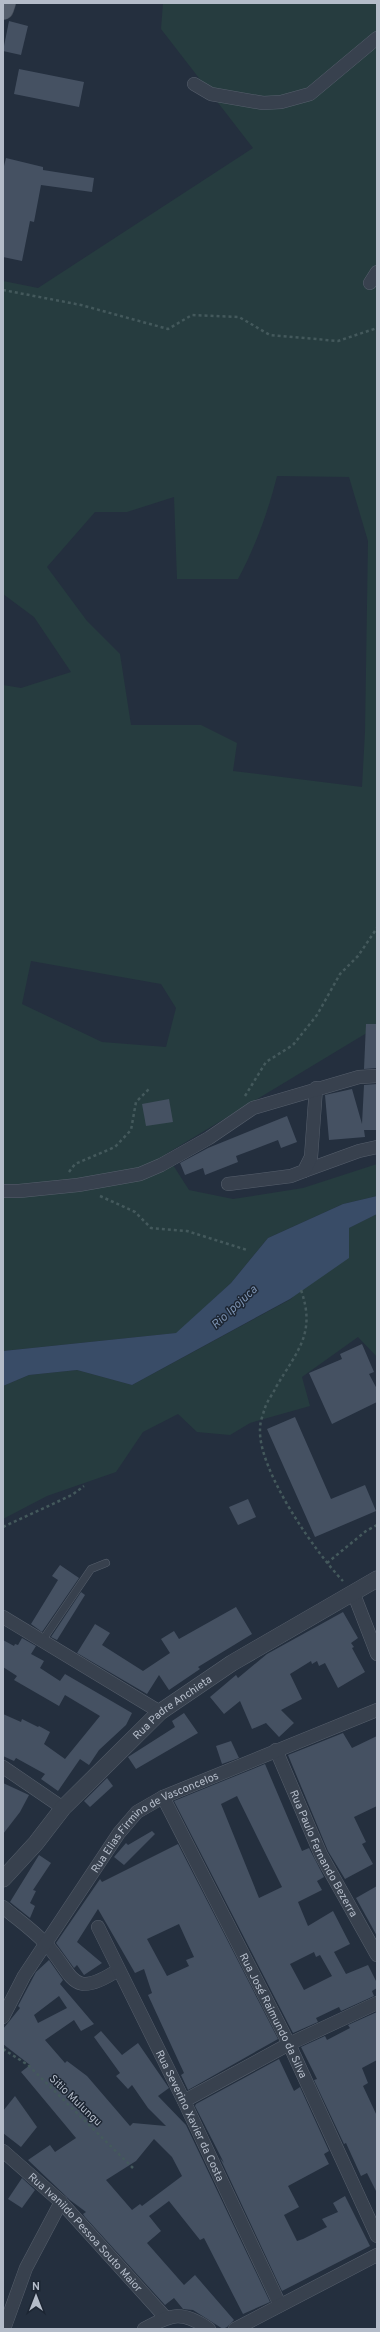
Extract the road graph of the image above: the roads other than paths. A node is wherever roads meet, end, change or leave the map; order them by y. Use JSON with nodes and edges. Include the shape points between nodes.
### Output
{"nodes":[{"id":1,"x":5,"y":3,"type":"edge"},
{"id":2,"x":3,"y":10,"type":"edge"},
{"id":3,"x":377,"y":38,"type":"edge"},
{"id":4,"x":194,"y":84,"type":"dead end"},
{"id":5,"x":377,"y":272,"type":"edge"},
{"id":6,"x":370,"y":284,"type":"dead end"},
{"id":7,"x":377,"y":1076,"type":"edge"},
{"id":8,"x":316,"y":1088,"type":"junction"},
{"id":9,"x":377,"y":1147,"type":"edge"},
{"id":10,"x":304,"y":1171,"type":"junction"},
{"id":11,"x":228,"y":1184,"type":"dead end"},
{"id":12,"x":3,"y":1191,"type":"edge"},
{"id":13,"x":106,"y":1563,"type":"dead end"},
{"id":14,"x":377,"y":1579,"type":"edge"},
{"id":15,"x":353,"y":1592,"type":"junction"},
{"id":16,"x":3,"y":1617,"type":"edge"},
{"id":17,"x":42,"y":1641,"type":"junction"},
{"id":18,"x":377,"y":1654,"type":"edge"},
{"id":19,"x":377,"y":1710,"type":"edge"},
{"id":20,"x":160,"y":1712,"type":"junction"},
{"id":21,"x":276,"y":1750,"type":"junction"},
{"id":22,"x":3,"y":1767,"type":"edge"},
{"id":23,"x":163,"y":1798,"type":"junction"},
{"id":24,"x":63,"y":1808,"type":"junction"},
{"id":25,"x":3,"y":1879,"type":"edge"},
{"id":26,"x":3,"y":1907,"type":"edge"},
{"id":27,"x":98,"y":1926,"type":"dead end"},
{"id":28,"x":45,"y":1943,"type":"junction"},
{"id":29,"x":377,"y":1955,"type":"edge"},
{"id":30,"x":118,"y":1970,"type":"junction"},
{"id":31,"x":377,"y":2004,"type":"edge"},
{"id":32,"x":3,"y":2018,"type":"edge"},
{"id":33,"x":289,"y":2044,"type":"junction"},
{"id":34,"x":184,"y":2101,"type":"junction"},
{"id":35,"x":3,"y":2151,"type":"edge"},
{"id":36,"x":61,"y":2202,"type":"junction"},
{"id":37,"x":377,"y":2236,"type":"edge"},
{"id":38,"x":377,"y":2255,"type":"edge"},
{"id":39,"x":280,"y":2305,"type":"junction"},
{"id":40,"x":165,"y":2317,"type":"junction"},
{"id":41,"x":4,"y":2329,"type":"edge"},
{"id":42,"x":144,"y":2329,"type":"edge"},
{"id":43,"x":209,"y":2329,"type":"edge"},
{"id":44,"x":235,"y":2329,"type":"edge"}],
"edges":[{"from":1,"to":2,"type":"main road"},
{"from":3,"to":4,"type":"street","via":[[310,94],[281,102],[263,103],[211,94]]},
{"from":5,"to":6,"type":"street"},
{"from":7,"to":8,"type":"street","via":[[359,1077]]},
{"from":8,"to":10,"type":"street","via":[[311,1157]]},
{"from":8,"to":12,"type":"street","via":[[253,1108],[209,1138],[140,1174],[78,1185]]},
{"from":9,"to":10,"type":"street"},
{"from":10,"to":11,"type":"street","via":[[291,1176]]},
{"from":13,"to":17,"type":"lane","via":[[91,1570]]},
{"from":14,"to":15,"type":"street","name":"Rua Padre Anchieta"},
{"from":15,"to":18,"type":"street"},
{"from":15,"to":20,"type":"street","name":"Rua Padre Anchieta","via":[[232,1662]]},
{"from":16,"to":17,"type":"street"},
{"from":17,"to":20,"type":"street"},
{"from":19,"to":21,"type":"street","name":"Rua Elias Firmino de Vasconcelos"},
{"from":20,"to":24,"type":"street","name":"Rua Padre Anchieta"},
{"from":21,"to":23,"type":"street","name":"Rua Elias Firmino de Vasconcelos"},
{"from":21,"to":29,"type":"street","name":"Rua Paulo Fernando Bezerra","via":[[320,1855]]},
{"from":22,"to":24,"type":"street"},
{"from":23,"to":28,"type":"street","name":"Rua Elias Firmino de Vasconcelos","via":[[137,1812],[119,1833]]},
{"from":23,"to":33,"type":"street","name":"Rua José Raimundo da Silva"},
{"from":24,"to":25,"type":"street","name":"Rua Padre Anchieta"},
{"from":26,"to":28,"type":"street"},
{"from":27,"to":30,"type":"street","name":"Rua Severino Xavier da Costa"},
{"from":28,"to":30,"type":"street","via":[[72,1979],[81,1983],[93,1984]]},
{"from":28,"to":32,"type":"street","name":"Rua Elias Firmino de Vasconcelos","via":[[24,1976]]},
{"from":30,"to":34,"type":"street","name":"Rua Severino Xavier da Costa"},
{"from":31,"to":33,"type":"street"},
{"from":33,"to":34,"type":"street"},
{"from":33,"to":37,"type":"street","name":"Rua José Raimundo da Silva"},
{"from":34,"to":39,"type":"street","name":"Rua Severino Xavier da Costa"},
{"from":35,"to":36,"type":"street","name":"Rua Ivanildo Pessoa Souto Maior"},
{"from":36,"to":40,"type":"street","name":"Rua Ivanildo Pessoa Souto Maior"},
{"from":36,"to":41,"type":"street","via":[[26,2268]]},
{"from":38,"to":39,"type":"street"},
{"from":39,"to":44,"type":"street"},
{"from":40,"to":42,"type":"street"},
{"from":40,"to":43,"type":"street","via":[[185,2316]]}]}
